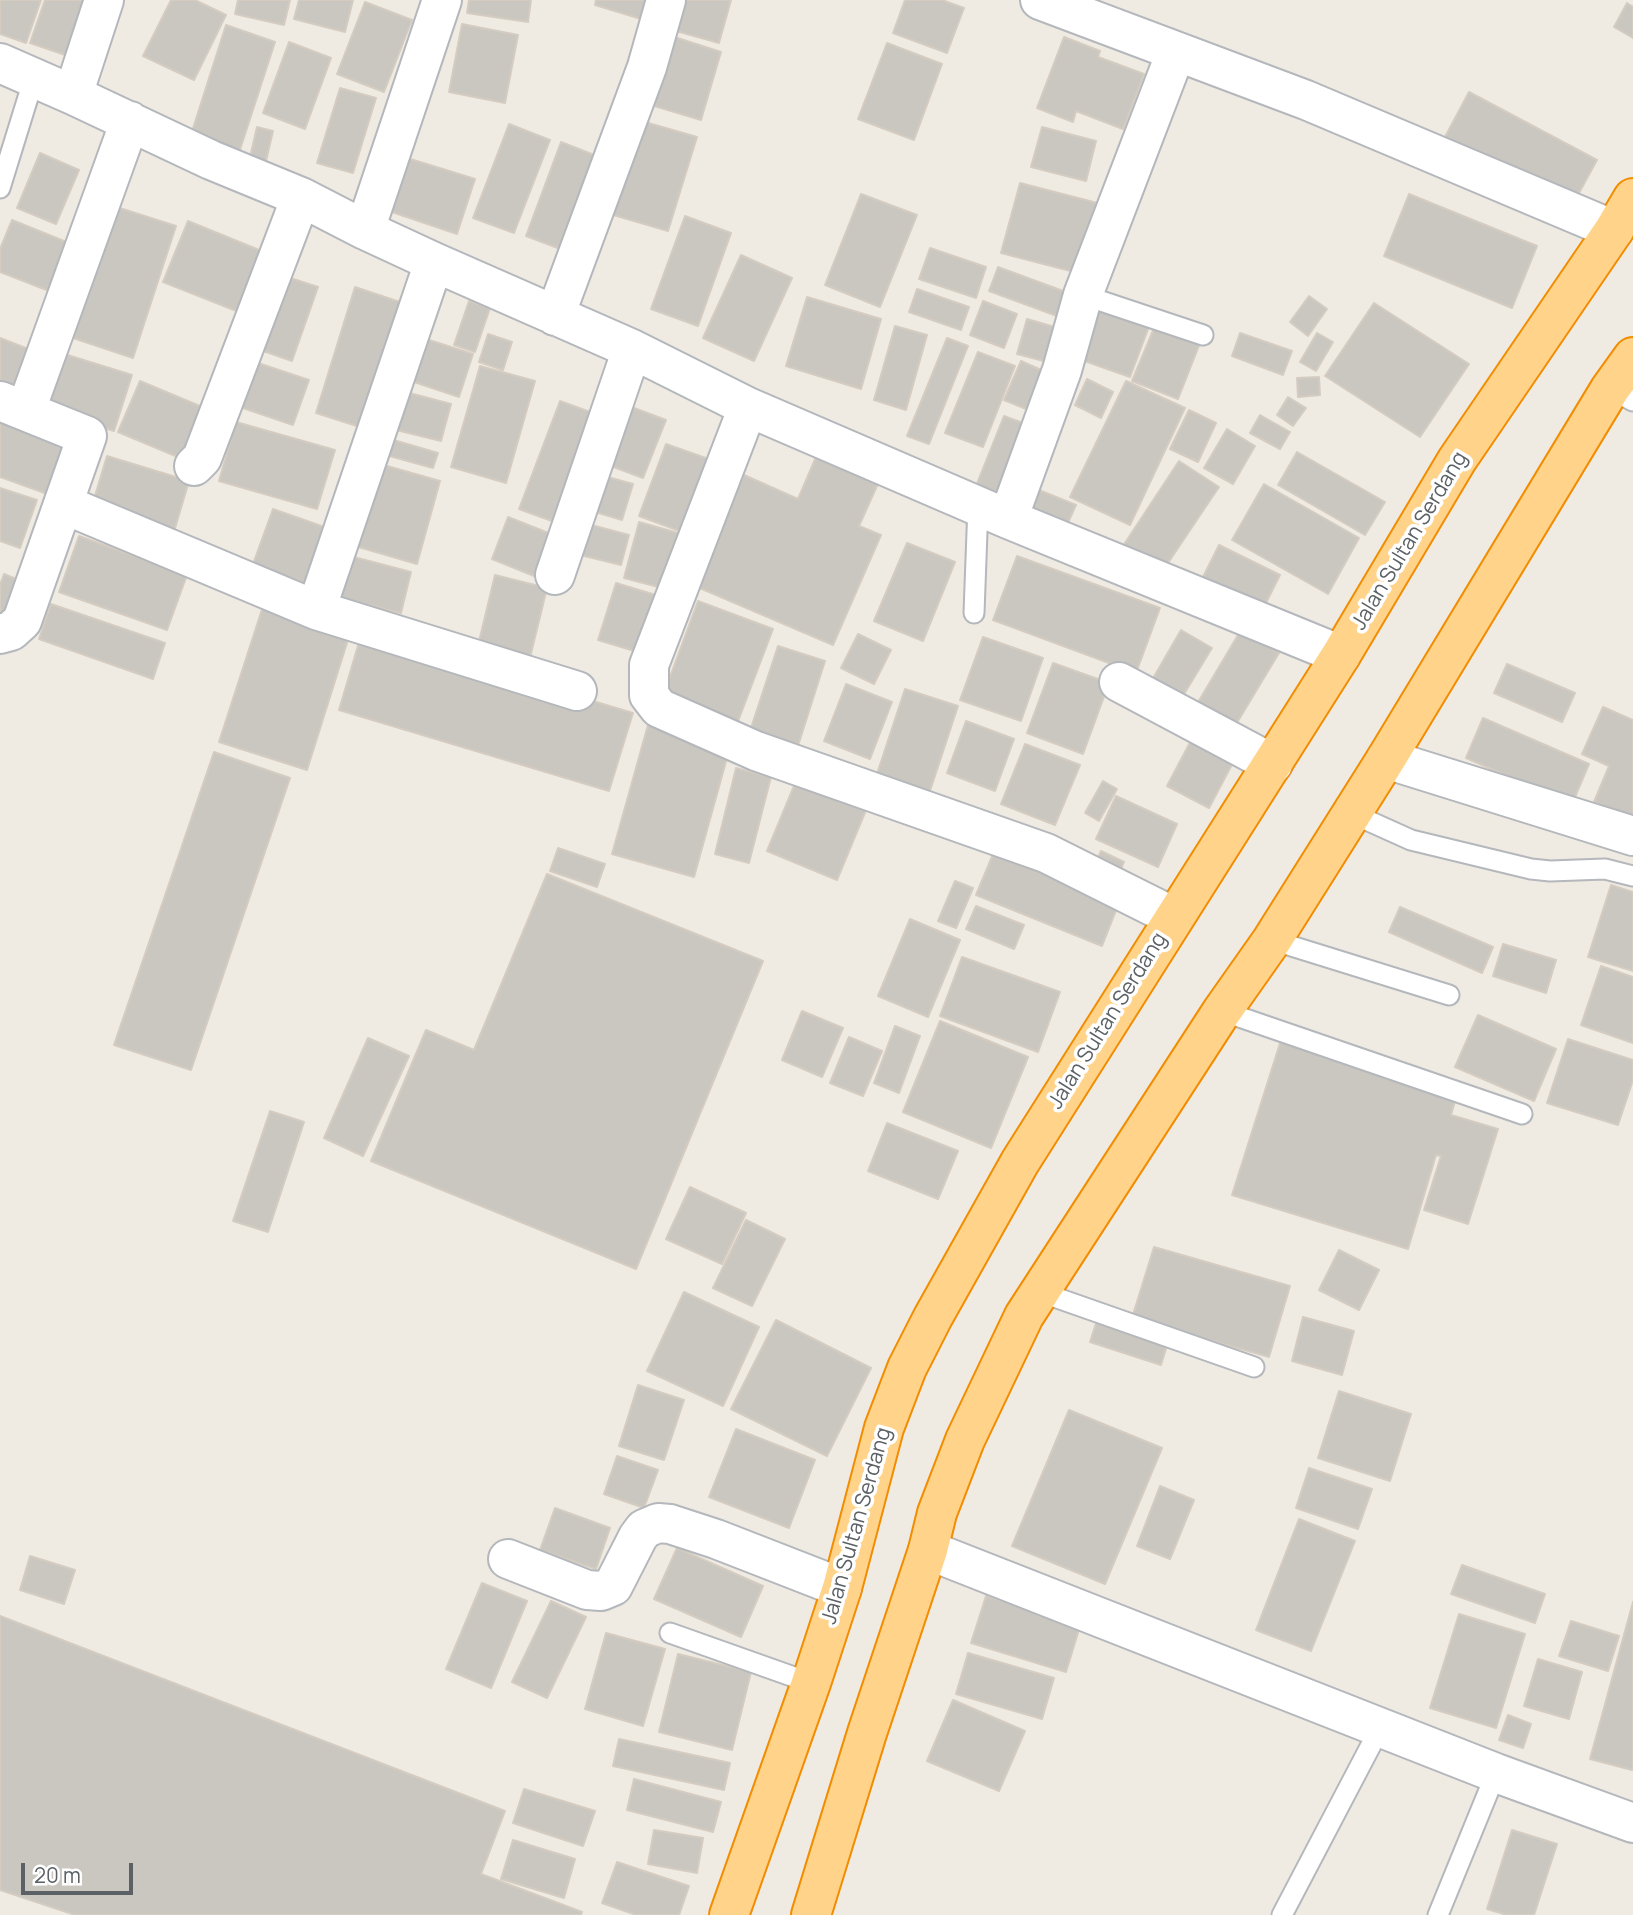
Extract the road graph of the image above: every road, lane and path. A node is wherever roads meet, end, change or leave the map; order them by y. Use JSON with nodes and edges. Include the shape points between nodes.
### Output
{"nodes":[{"id":1,"x":104,"y":0,"type":"edge"},
{"id":2,"x":442,"y":0,"type":"edge"},
{"id":3,"x":666,"y":0,"type":"edge"},
{"id":4,"x":1040,"y":0,"type":"edge"},
{"id":5,"x":1101,"y":11,"type":"edge"},
{"id":6,"x":1176,"y":52,"type":"junction"},
{"id":7,"x":0,"y":63,"type":"edge"},
{"id":8,"x":34,"y":78,"type":"junction"},
{"id":9,"x":73,"y":95,"type":"junction"},
{"id":10,"x":130,"y":121,"type":"junction"},
{"id":11,"x":0,"y":188,"type":"edge"},
{"id":12,"x":301,"y":197,"type":"junction"},
{"id":13,"x":1624,"y":214,"type":"edge"},
{"id":14,"x":365,"y":230,"type":"junction"},
{"id":15,"x":434,"y":262,"type":"junction"},
{"id":16,"x":1083,"y":295,"type":"junction"},
{"id":17,"x":555,"y":316,"type":"junction"},
{"id":18,"x":1203,"y":335,"type":"dead end"},
{"id":19,"x":632,"y":349,"type":"junction"},
{"id":20,"x":1633,"y":357,"type":"edge"},
{"id":21,"x":1622,"y":395,"type":"edge"},
{"id":22,"x":13,"y":405,"type":"edge"},
{"id":23,"x":748,"y":407,"type":"junction"},
{"id":24,"x":194,"y":466,"type":"dead end"},
{"id":25,"x":62,"y":504,"type":"junction"},
{"id":26,"x":993,"y":512,"type":"junction"},
{"id":27,"x":555,"y":575,"type":"dead end"},
{"id":28,"x":316,"y":610,"type":"junction"},
{"id":29,"x":974,"y":613,"type":"dead end"},
{"id":30,"x":0,"y":635,"type":"edge"},
{"id":31,"x":1341,"y":655,"type":"junction"},
{"id":32,"x":1119,"y":682,"type":"dead end"},
{"id":33,"x":577,"y":691,"type":"dead end"},
{"id":34,"x":1386,"y":759,"type":"junction"},
{"id":35,"x":1273,"y":764,"type":"junction"},
{"id":36,"x":1351,"y":813,"type":"junction"},
{"id":37,"x":1633,"y":836,"type":"edge"},
{"id":38,"x":1633,"y":876,"type":"edge"},
{"id":39,"x":1174,"y":917,"type":"junction"},
{"id":40,"x":1272,"y":940,"type":"junction"},
{"id":41,"x":1449,"y":995,"type":"dead end"},
{"id":42,"x":1222,"y":1011,"type":"junction"},
{"id":43,"x":1521,"y":1114,"type":"dead end"},
{"id":44,"x":1040,"y":1292,"type":"junction"},
{"id":45,"x":1254,"y":1367,"type":"dead end"},
{"id":46,"x":929,"y":1550,"type":"junction"},
{"id":47,"x":508,"y":1559,"type":"dead end"},
{"id":48,"x":842,"y":1588,"type":"junction"},
{"id":49,"x":670,"y":1633,"type":"dead end"},
{"id":50,"x":811,"y":1683,"type":"junction"},
{"id":51,"x":1380,"y":1728,"type":"junction"},
{"id":52,"x":1496,"y":1773,"type":"junction"},
{"id":53,"x":1633,"y":1823,"type":"edge"},
{"id":54,"x":729,"y":1915,"type":"edge"},
{"id":55,"x":811,"y":1915,"type":"edge"},
{"id":56,"x":1282,"y":1915,"type":"edge"},
{"id":57,"x":1438,"y":1915,"type":"edge"}],
"edges":[{"from":1,"to":9,"type":"street"},
{"from":2,"to":14,"type":"street"},
{"from":3,"to":17,"type":"street","via":[[647,67]]},
{"from":4,"to":5,"type":"street"},
{"from":5,"to":6,"type":"street"},
{"from":6,"to":13,"type":"street"},
{"from":6,"to":16,"type":"street"},
{"from":7,"to":8,"type":"street"},
{"from":8,"to":9,"type":"street"},
{"from":8,"to":11,"type":"lane"},
{"from":9,"to":10,"type":"street"},
{"from":10,"to":12,"type":"street"},
{"from":10,"to":22,"type":"street"},
{"from":12,"to":14,"type":"street"},
{"from":12,"to":24,"type":"street","via":[[202,458]]},
{"from":13,"to":31,"type":"highway","name":"Jalan Sultan Serdang","via":[[1458,460]]},
{"from":14,"to":15,"type":"street"},
{"from":15,"to":17,"type":"street"},
{"from":15,"to":28,"type":"street"},
{"from":16,"to":18,"type":"lane"},
{"from":16,"to":26,"type":"street","via":[[1062,370]]},
{"from":17,"to":19,"type":"street"},
{"from":19,"to":23,"type":"street"},
{"from":19,"to":27,"type":"street"},
{"from":20,"to":21,"type":"highway"},
{"from":21,"to":34,"type":"highway"},
{"from":22,"to":25,"type":"street","via":[[87,436]]},
{"from":23,"to":26,"type":"street"},
{"from":23,"to":39,"type":"street","via":[[649,664],[649,695],[659,708],[756,751],[1046,853]]},
{"from":25,"to":28,"type":"street"},
{"from":25,"to":30,"type":"street","via":[[22,621]]},
{"from":26,"to":29,"type":"lane"},
{"from":26,"to":31,"type":"street"},
{"from":28,"to":33,"type":"street"},
{"from":31,"to":35,"type":"highway","name":"Jalan Sultan Serdang"},
{"from":32,"to":35,"type":"street"},
{"from":34,"to":36,"type":"highway"},
{"from":34,"to":37,"type":"street"},
{"from":35,"to":39,"type":"highway","name":"Jalan Sultan Serdang"},
{"from":36,"to":38,"type":"lane","via":[[1412,840],[1531,869],[1605,869]]},
{"from":36,"to":40,"type":"highway"},
{"from":39,"to":48,"type":"highway","name":"Jalan Sultan Serdang","via":[[1020,1162],[907,1368],[884,1428]]},
{"from":40,"to":41,"type":"lane"},
{"from":40,"to":42,"type":"highway"},
{"from":42,"to":43,"type":"lane"},
{"from":42,"to":44,"type":"highway"},
{"from":44,"to":45,"type":"lane"},
{"from":44,"to":46,"type":"highway","via":[[965,1440],[937,1513]]},
{"from":46,"to":51,"type":"street"},
{"from":46,"to":55,"type":"highway"},
{"from":47,"to":48,"type":"street","via":[[587,1590],[601,1591],[613,1586],[644,1530],[658,1523],[670,1524]]},
{"from":48,"to":50,"type":"highway","name":"Jalan Sultan Serdang"},
{"from":49,"to":50,"type":"lane"},
{"from":50,"to":54,"type":"highway","name":"Jalan Sultan Serdang"},
{"from":51,"to":52,"type":"street"},
{"from":51,"to":56,"type":"lane"},
{"from":52,"to":53,"type":"street"},
{"from":52,"to":57,"type":"lane"}]}
